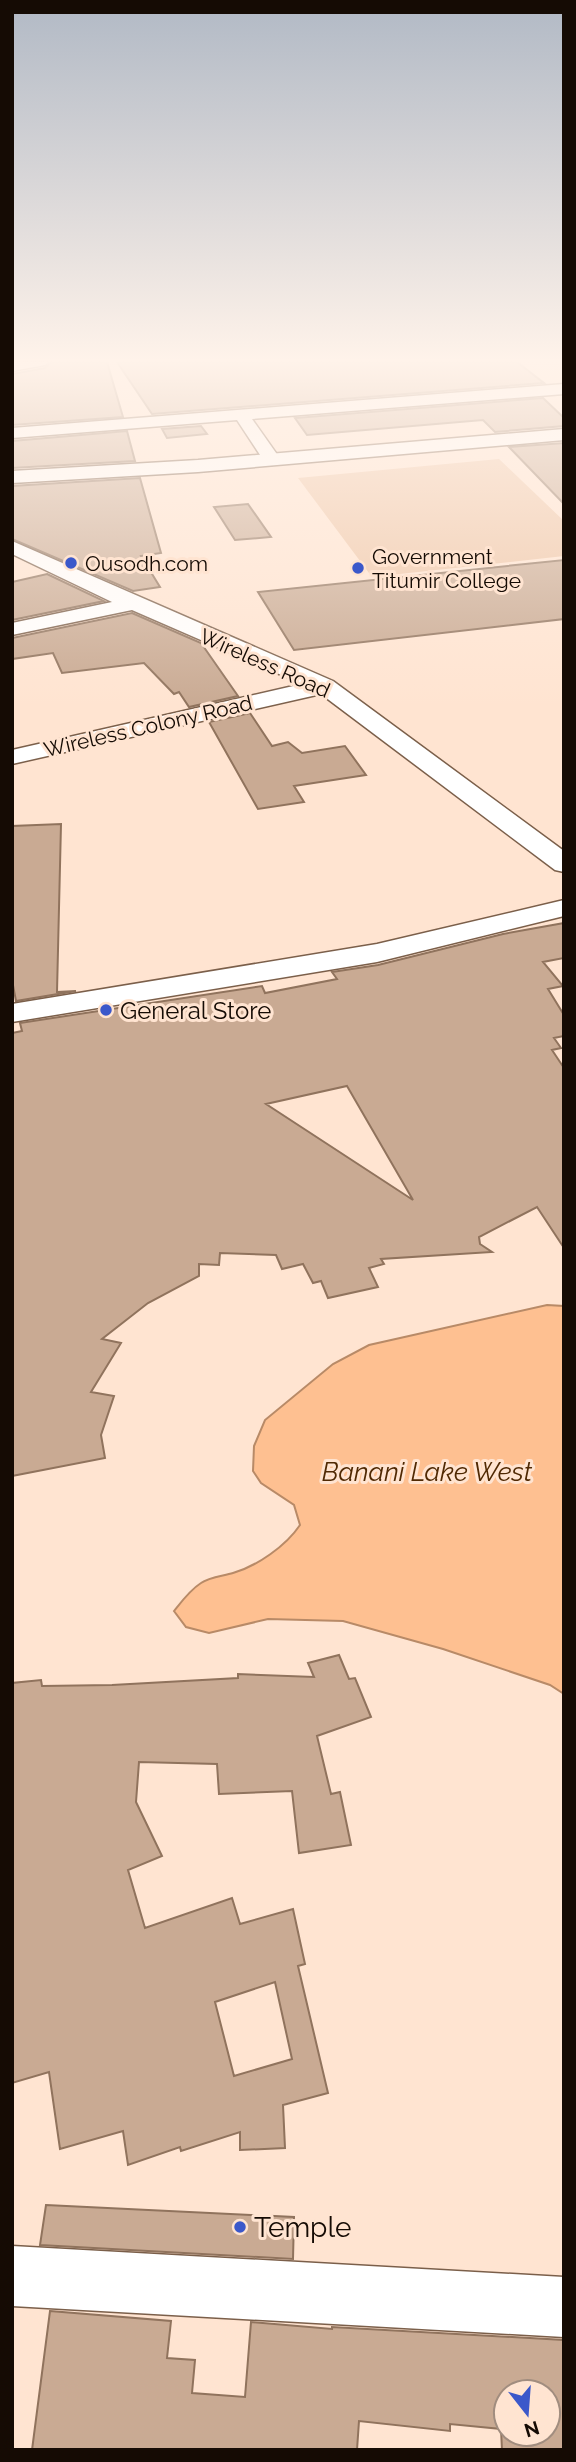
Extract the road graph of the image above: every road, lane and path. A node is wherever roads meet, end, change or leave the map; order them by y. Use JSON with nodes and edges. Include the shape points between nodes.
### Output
{"nodes":[{"id":1,"x":12,"y":547,"type":"edge"},
{"id":2,"x":134,"y":604,"type":"junction"},
{"id":3,"x":12,"y":629,"type":"edge"},
{"id":4,"x":325,"y":686,"type":"junction"},
{"id":5,"x":12,"y":757,"type":"edge"},
{"id":6,"x":564,"y":864,"type":"edge"},
{"id":7,"x":564,"y":908,"type":"edge"},
{"id":8,"x":12,"y":1013,"type":"edge"},
{"id":9,"x":12,"y":2276,"type":"edge"},
{"id":10,"x":564,"y":2307,"type":"edge"}],
"edges":[{"from":1,"to":2,"type":"street","name":"Wireless Road"},
{"from":2,"to":3,"type":"street"},
{"from":2,"to":4,"type":"street","name":"Wireless Road"},
{"from":4,"to":5,"type":"street","name":"Wireless Colony Road"},
{"from":4,"to":6,"type":"street","name":"Wireless Road"},
{"from":7,"to":8,"type":"street","via":[[377,953]]},
{"from":9,"to":10,"type":"street"}]}
